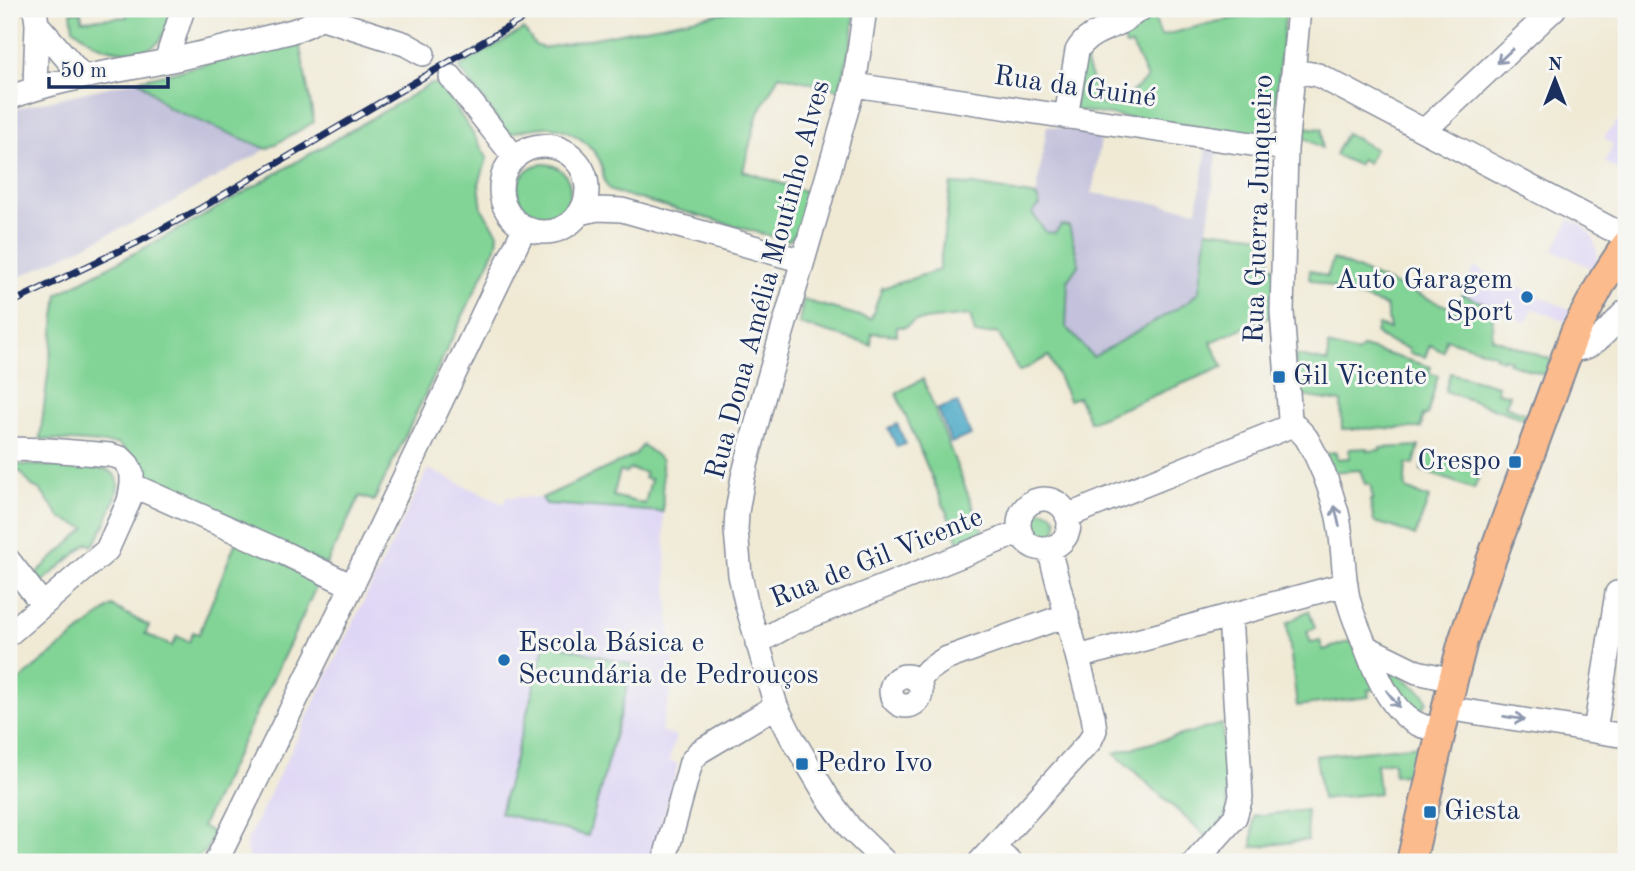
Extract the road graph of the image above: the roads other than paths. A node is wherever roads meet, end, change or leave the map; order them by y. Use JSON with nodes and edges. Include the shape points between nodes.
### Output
{"nodes":[{"id":1,"x":183,"y":9,"type":"edge"},
{"id":2,"x":865,"y":9,"type":"edge"},
{"id":3,"x":1141,"y":9,"type":"edge"},
{"id":4,"x":1300,"y":9,"type":"edge"},
{"id":5,"x":1554,"y":9,"type":"edge"},
{"id":6,"x":323,"y":13,"type":"edge"},
{"id":7,"x":36,"y":16,"type":"edge"},
{"id":8,"x":424,"y":54,"type":"dead end"},
{"id":9,"x":166,"y":61,"type":"junction"},
{"id":10,"x":1294,"y":71,"type":"junction"},
{"id":11,"x":82,"y":76,"type":"junction"},
{"id":12,"x":452,"y":77,"type":"dead end"},
{"id":13,"x":854,"y":85,"type":"junction"},
{"id":14,"x":35,"y":87,"type":"junction"},
{"id":15,"x":9,"y":98,"type":"edge"},
{"id":16,"x":1066,"y":117,"type":"junction"},
{"id":17,"x":1425,"y":130,"type":"junction"},
{"id":18,"x":1286,"y":149,"type":"junction"},
{"id":19,"x":514,"y":158,"type":"junction"},
{"id":20,"x":587,"y":185,"type":"junction"},
{"id":21,"x":622,"y":210,"type":"junction"},
{"id":22,"x":580,"y":213,"type":"junction"},
{"id":23,"x":525,"y":227,"type":"junction"},
{"id":24,"x":1626,"y":237,"type":"edge"},
{"id":25,"x":1626,"y":245,"type":"edge"},
{"id":26,"x":798,"y":259,"type":"junction"},
{"id":27,"x":1626,"y":311,"type":"edge"},
{"id":28,"x":1569,"y":346,"type":"junction"},
{"id":29,"x":1293,"y":425,"type":"junction"},
{"id":30,"x":9,"y":449,"type":"edge"},
{"id":31,"x":132,"y":485,"type":"junction"},
{"id":32,"x":1067,"y":516,"type":"junction"},
{"id":33,"x":1020,"y":532,"type":"junction"},
{"id":34,"x":1049,"y":549,"type":"junction"},
{"id":35,"x":9,"y":561,"type":"edge"},
{"id":36,"x":1346,"y":584,"type":"junction"},
{"id":37,"x":352,"y":586,"type":"junction"},
{"id":38,"x":1617,"y":593,"type":"dead end"},
{"id":39,"x":43,"y":605,"type":"junction"},
{"id":40,"x":1067,"y":615,"type":"junction"},
{"id":41,"x":1230,"y":616,"type":"junction"},
{"id":42,"x":9,"y":634,"type":"edge"},
{"id":43,"x":757,"y":643,"type":"junction"},
{"id":44,"x":1366,"y":647,"type":"junction"},
{"id":45,"x":1079,"y":657,"type":"junction"},
{"id":46,"x":1453,"y":680,"type":"junction"},
{"id":47,"x":918,"y":681,"type":"dead end"},
{"id":48,"x":776,"y":706,"type":"junction"},
{"id":49,"x":1443,"y":718,"type":"junction"},
{"id":50,"x":1595,"y":731,"type":"junction"},
{"id":51,"x":1626,"y":736,"type":"edge"},
{"id":52,"x":231,"y":832,"type":"junction"},
{"id":53,"x":994,"y":858,"type":"edge"},
{"id":54,"x":216,"y":862,"type":"edge"},
{"id":55,"x":230,"y":862,"type":"edge"},
{"id":56,"x":664,"y":862,"type":"edge"},
{"id":57,"x":885,"y":862,"type":"edge"},
{"id":58,"x":1195,"y":862,"type":"edge"},
{"id":59,"x":1411,"y":862,"type":"edge"}],
"edges":[{"from":1,"to":9,"type":"street"},
{"from":2,"to":13,"type":"street","name":"Rua Dona Amélia Moutinho Alves"},
{"from":3,"to":16,"type":"street","via":[[1081,43]]},
{"from":4,"to":10,"type":"street","name":"Rua Guerra Junqueiro"},
{"from":5,"to":17,"type":"street","one_way":true},
{"from":6,"to":8,"type":"street"},
{"from":6,"to":9,"type":"street","via":[[309,26]]},
{"from":7,"to":11,"type":"street"},
{"from":7,"to":14,"type":"street"},
{"from":9,"to":11,"type":"street"},
{"from":10,"to":17,"type":"street","via":[[1318,75]]},
{"from":10,"to":18,"type":"street","name":"Rua Guerra Junqueiro"},
{"from":11,"to":14,"type":"street"},
{"from":12,"to":19,"type":"street"},
{"from":13,"to":16,"type":"street","name":"Rua da Guiné"},
{"from":13,"to":26,"type":"street","name":"Rua Dona Amélia Moutinho Alves"},
{"from":14,"to":15,"type":"street"},
{"from":16,"to":18,"type":"street","name":"Rua da Guiné"},
{"from":17,"to":24,"type":"street"},
{"from":18,"to":29,"type":"street","name":"Rua Guerra Junqueiro","via":[[1282,312]]},
{"from":19,"to":20,"type":"street","via":[[539,146],[553,147],[576,160]]},
{"from":19,"to":23,"type":"street","via":[[506,169],[501,195],[514,219]]},
{"from":20,"to":21,"type":"street"},
{"from":20,"to":22,"type":"street"},
{"from":21,"to":22,"type":"street"},
{"from":21,"to":26,"type":"street"},
{"from":22,"to":23,"type":"street","via":[[561,228],[537,231]]},
{"from":23,"to":37,"type":"street"},
{"from":25,"to":28,"type":"main road"},
{"from":26,"to":43,"type":"street","name":"Rua Dona Amélia Moutinho Alves","via":[[737,512],[740,575]]},
{"from":27,"to":28,"type":"street","via":[[1586,348]]},
{"from":28,"to":46,"type":"main road","via":[[1483,582]]},
{"from":29,"to":32,"type":"street"},
{"from":36,"to":29,"type":"street","name":"Rua Guerra Junqueiro","one_way":true,"via":[[1337,513],[1328,485],[1315,453]]},
{"from":30,"to":31,"type":"street","via":[[121,458],[132,474]]},
{"from":31,"to":37,"type":"street"},
{"from":31,"to":39,"type":"street","via":[[107,550]]},
{"from":32,"to":33,"type":"street","via":[[1051,500],[1035,501],[1020,517]]},
{"from":32,"to":34,"type":"street","via":[[1065,537]]},
{"from":33,"to":34,"type":"street","via":[[1035,547]]},
{"from":33,"to":43,"type":"street","name":"Rua de Gil Vicente","via":[[793,624]]},
{"from":34,"to":40,"type":"street"},
{"from":35,"to":39,"type":"street"},
{"from":36,"to":41,"type":"street"},
{"from":36,"to":44,"type":"street","name":"Rua Guerra Junqueiro"},
{"from":37,"to":52,"type":"street"},
{"from":38,"to":50,"type":"street"},
{"from":39,"to":42,"type":"street"},
{"from":40,"to":45,"type":"street"},
{"from":40,"to":47,"type":"street","via":[[945,659]]},
{"from":41,"to":45,"type":"street"},
{"from":41,"to":58,"type":"street","via":[[1241,797],[1235,817]]},
{"from":43,"to":48,"type":"street","name":"Rua Dona Amélia Moutinho Alves"},
{"from":44,"to":46,"type":"street","via":[[1418,671]]},
{"from":44,"to":49,"type":"street","name":"Rua Guerra Junqueiro","one_way":true,"via":[[1379,679],[1406,716],[1422,727]]},
{"from":45,"to":53,"type":"street","via":[[1093,735]]},
{"from":46,"to":49,"type":"main road"},
{"from":48,"to":56,"type":"street","via":[[699,752],[691,762]]},
{"from":48,"to":57,"type":"street","name":"Rua Dona Amélia Moutinho Alves","via":[[828,797],[851,829]]},
{"from":49,"to":50,"type":"street","name":"Rua Guerra Junqueiro","one_way":true},
{"from":49,"to":59,"type":"main road"},
{"from":50,"to":51,"type":"street","name":"Rua Guerra Junqueiro"},
{"from":52,"to":54,"type":"street"},
{"from":52,"to":55,"type":"street"}]}
